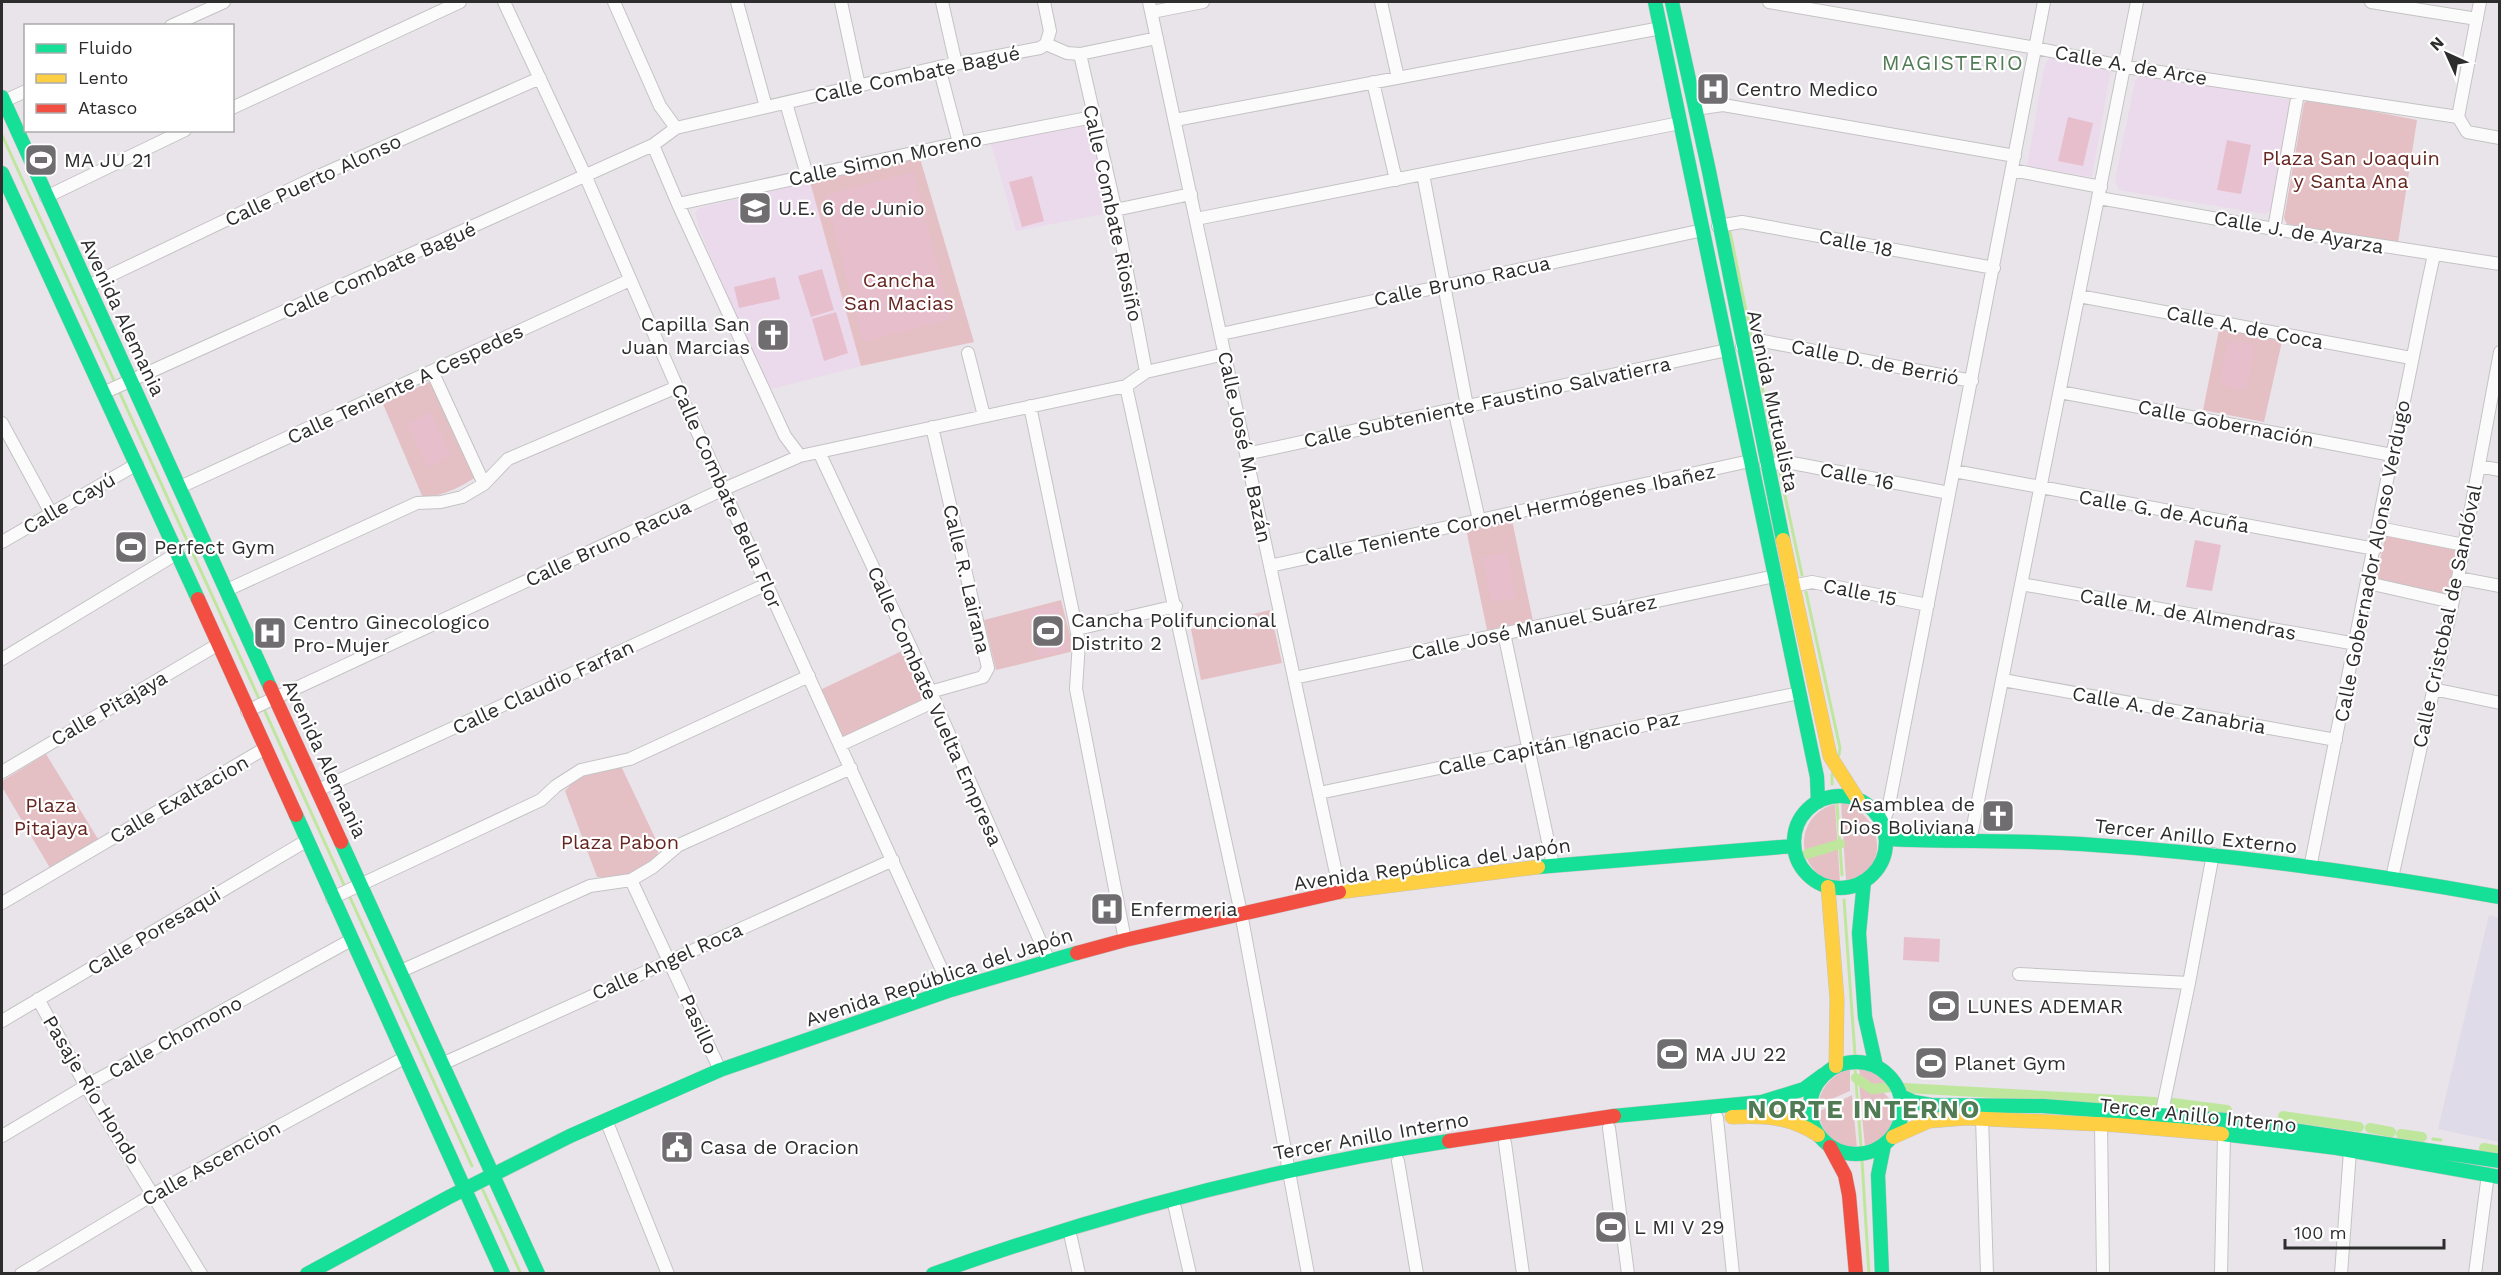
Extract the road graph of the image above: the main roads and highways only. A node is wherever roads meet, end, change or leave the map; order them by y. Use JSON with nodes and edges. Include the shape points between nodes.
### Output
{"nodes":[{"id":1,"x":1655,"y":2,"type":"edge"},
{"id":2,"x":1672,"y":2,"type":"edge"},
{"id":3,"x":1666,"y":56,"type":"junction"},
{"id":4,"x":2,"y":100,"type":"edge"},
{"id":5,"x":1695,"y":109,"type":"junction"},
{"id":6,"x":1680,"y":123,"type":"junction"},
{"id":7,"x":1709,"y":171,"type":"junction"},
{"id":8,"x":2,"y":173,"type":"edge"},
{"id":9,"x":1858,"y":800,"type":"junction"},
{"id":10,"x":1818,"y":802,"type":"junction"},
{"id":11,"x":1886,"y":838,"type":"junction"},
{"id":12,"x":1794,"y":846,"type":"junction"},
{"id":13,"x":1864,"y":881,"type":"junction"},
{"id":14,"x":1828,"y":886,"type":"junction"},
{"id":15,"x":346,"y":891,"type":"junction"},
{"id":16,"x":2499,"y":897,"type":"edge"},
{"id":17,"x":1836,"y":1066,"type":"junction"},
{"id":18,"x":1876,"y":1066,"type":"junction"},
{"id":19,"x":1823,"y":1075,"type":"junction"},
{"id":20,"x":1901,"y":1096,"type":"junction"},
{"id":21,"x":2161,"y":1116,"type":"junction"},
{"id":22,"x":2024,"y":1120,"type":"junction"},
{"id":23,"x":2248,"y":1123,"type":"junction"},
{"id":24,"x":1818,"y":1135,"type":"junction"},
{"id":25,"x":2226,"y":1135,"type":"junction"},
{"id":26,"x":1888,"y":1141,"type":"junction"},
{"id":27,"x":1830,"y":1147,"type":"junction"},
{"id":28,"x":2350,"y":1151,"type":"junction"},
{"id":29,"x":2449,"y":1152,"type":"junction"},
{"id":30,"x":2499,"y":1161,"type":"edge"},
{"id":31,"x":490,"y":1170,"type":"junction"},
{"id":32,"x":1291,"y":1175,"type":"junction"},
{"id":33,"x":2496,"y":1175,"type":"edge"},
{"id":34,"x":461,"y":1184,"type":"junction"},
{"id":35,"x":307,"y":1274,"type":"edge"},
{"id":36,"x":503,"y":1274,"type":"edge"},
{"id":37,"x":538,"y":1274,"type":"edge"},
{"id":38,"x":933,"y":1274,"type":"edge"},
{"id":39,"x":965,"y":1274,"type":"edge"},
{"id":40,"x":1856,"y":1274,"type":"edge"},
{"id":41,"x":1882,"y":1274,"type":"edge"}],
"edges":[{"from":1,"to":3,"type":"main road","name":"Avenida Mutualista"},
{"from":2,"to":5,"type":"main road","name":"Avenida Mutualista"},
{"from":3,"to":5,"type":"main road","via":[[1675,64],[1680,98]]},
{"from":3,"to":6,"type":"main road","name":"Avenida Mutualista"},
{"from":4,"to":15,"type":"main road","name":"Avenida Alemania","via":[[128,382],[227,590],[271,701],[318,790]]},
{"from":5,"to":7,"type":"main road","name":"Avenida Mutualista"},
{"from":6,"to":7,"type":"main road","via":[[1690,130],[1698,164]]},
{"from":6,"to":10,"type":"main road","name":"Avenida Mutualista","via":[[1817,777]]},
{"from":7,"to":9,"type":"main road","name":"Avenida Mutualista","via":[[1766,465],[1830,756]]},
{"from":8,"to":15,"type":"main road","name":"Avenida Alemania","via":[[106,391],[306,841]]},
{"from":9,"to":10,"type":"main road","via":[[1844,796]]},
{"from":9,"to":11,"type":"main road","via":[[1882,824]]},
{"from":10,"to":12,"type":"main road","via":[[1799,820]]},
{"from":11,"to":13,"type":"main road","via":[[1881,862]]},
{"from":11,"to":16,"type":"main road","name":"Tercer Anillo Externo","via":[[2079,844],[2213,854]]},
{"from":12,"to":14,"type":"main road","via":[[1804,872]]},
{"from":12,"to":31,"type":"main road","name":"Avenida República del Japón","via":[[1553,865],[1340,892],[1125,940],[951,990],[720,1070],[509,1167]]},
{"from":13,"to":14,"type":"main road","via":[[1840,888]]},
{"from":13,"to":18,"type":"main road","via":[[1860,943],[1865,1017]]},
{"from":14,"to":17,"type":"main road","via":[[1837,973]]},
{"from":15,"to":31,"type":"main road","name":"Avenida Alemania","via":[[401,971]]},
{"from":15,"to":34,"type":"main road","name":"Avenida Alemania","via":[[351,940]]},
{"from":17,"to":18,"type":"main road","via":[[1856,1061]]},
{"from":17,"to":19,"type":"main road"},
{"from":18,"to":20,"type":"main road","via":[[1892,1078]]},
{"from":19,"to":24,"type":"main road","via":[[1810,1104],[1811,1121]]},
{"from":19,"to":32,"type":"main road","name":"Tercer Anillo Interno","via":[[1804,1089],[1762,1102],[1618,1115],[1401,1148]]},
{"from":20,"to":21,"type":"main road","name":"Tercer Anillo Interno","via":[[1931,1106],[2043,1106]]},
{"from":20,"to":26,"type":"main road","via":[[1900,1124]]},
{"from":21,"to":22,"type":"main road","via":[[2146,1120],[2057,1114]]},
{"from":21,"to":23,"type":"main road","name":"Tercer Anillo Interno"},
{"from":21,"to":25,"type":"main road","via":[[2177,1124],[2219,1128]]},
{"from":22,"to":25,"type":"main road","name":"Tercer Anillo Interno"},
{"from":22,"to":26,"type":"main road","name":"Tercer Anillo Interno","via":[[1934,1120],[1909,1128]]},
{"from":23,"to":28,"type":"main road","via":[[2268,1135],[2344,1146]]},
{"from":23,"to":29,"type":"main road","name":"Tercer Anillo Interno"},
{"from":24,"to":27,"type":"main road"},
{"from":24,"to":32,"type":"main road","name":"Tercer Anillo Interno","via":[[1799,1122],[1777,1116],[1717,1118],[1609,1128]]},
{"from":25,"to":28,"type":"main road","name":"Tercer Anillo Interno"},
{"from":26,"to":27,"type":"main road","via":[[1866,1153],[1848,1154]]},
{"from":26,"to":41,"type":"main road","via":[[1878,1175]]},
{"from":27,"to":40,"type":"main road","via":[[1845,1175]]},
{"from":28,"to":29,"type":"main road","via":[[2356,1148],[2433,1158]]},
{"from":28,"to":33,"type":"main road","name":"Tercer Anillo Interno"},
{"from":29,"to":30,"type":"main road","name":"Tercer Anillo Interno"},
{"from":31,"to":34,"type":"main road","name":"Avenida República del Japón"},
{"from":31,"to":37,"type":"main road","name":"Avenida Alemania"},
{"from":32,"to":38,"type":"main road","name":"Tercer Anillo Interno","via":[[1135,1208]]},
{"from":32,"to":39,"type":"main road","name":"Tercer Anillo Interno","via":[[1071,1238]]},
{"from":34,"to":35,"type":"main road","via":[[449,1197]]},
{"from":34,"to":36,"type":"main road","name":"Avenida Alemania"}]}
